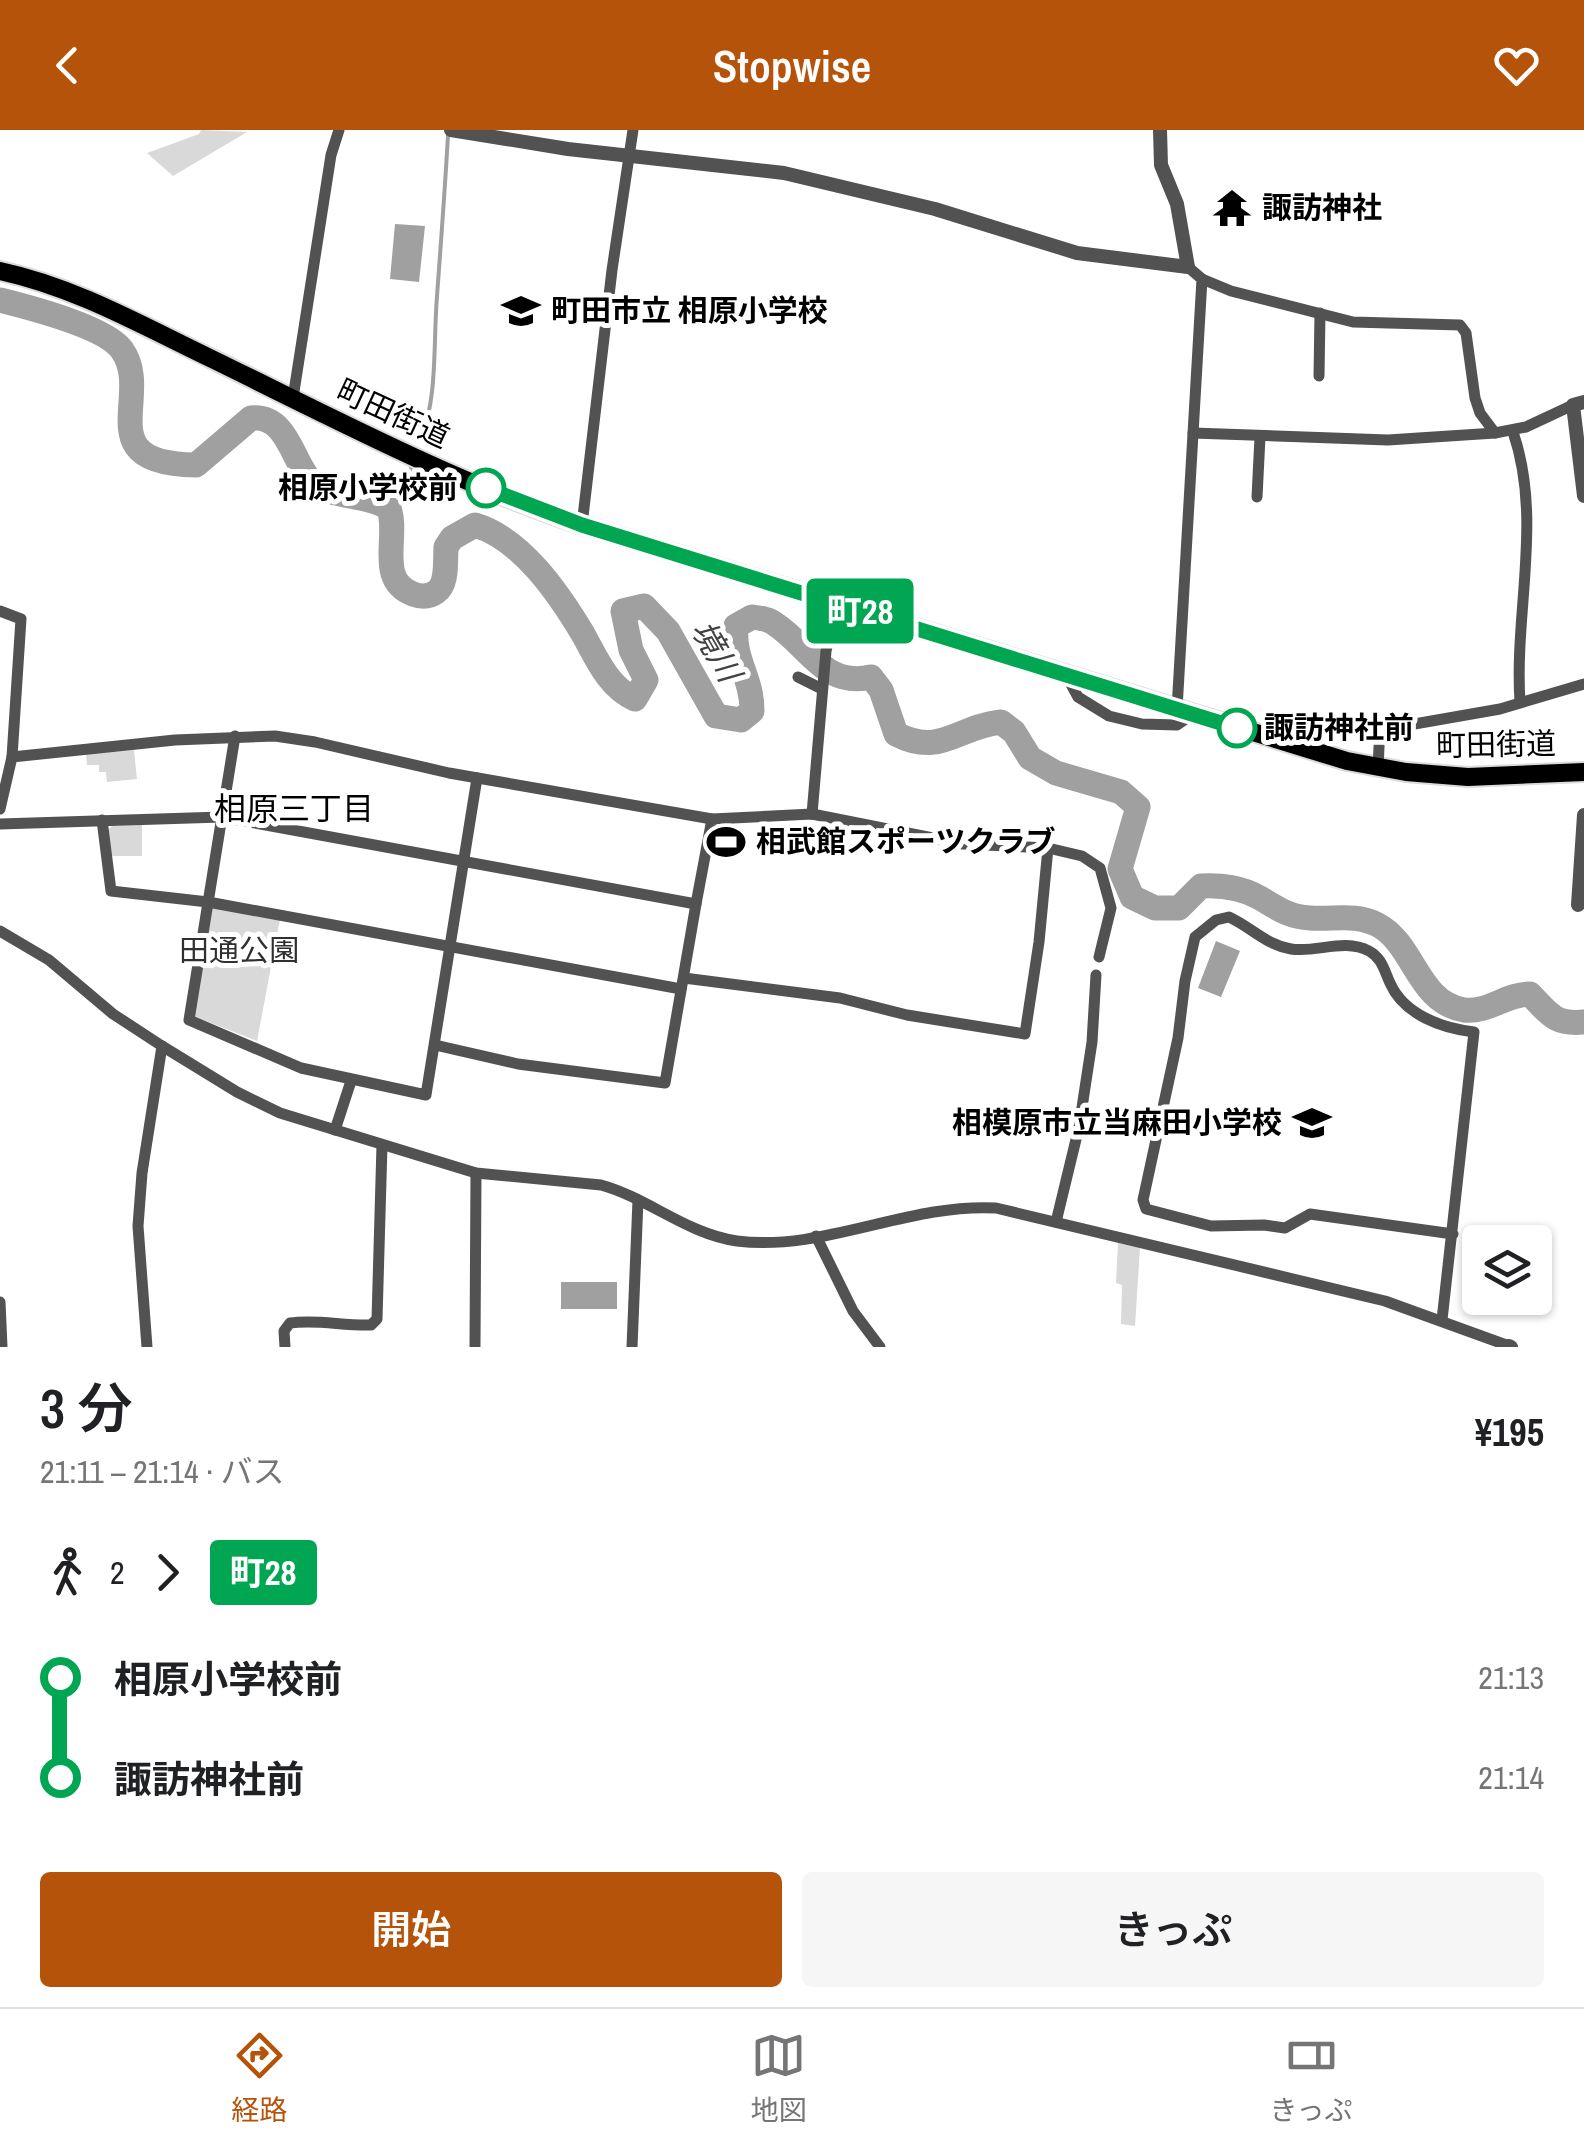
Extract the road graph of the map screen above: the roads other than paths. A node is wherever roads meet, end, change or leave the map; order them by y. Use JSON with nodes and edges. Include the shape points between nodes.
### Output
{"nodes":[{"id":1,"x":340,"y":130,"type":"edge"},
{"id":2,"x":452,"y":130,"type":"edge"},
{"id":3,"x":634,"y":130,"type":"edge"},
{"id":4,"x":1160,"y":130,"type":"edge"},
{"id":5,"x":630,"y":157,"type":"junction"},
{"id":6,"x":1188,"y":267,"type":"junction"},
{"id":7,"x":0,"y":271,"type":"edge"},
{"id":8,"x":1202,"y":279,"type":"junction"},
{"id":9,"x":1320,"y":312,"type":"junction"},
{"id":10,"x":1320,"y":376,"type":"dead end"},
{"id":11,"x":294,"y":398,"type":"junction"},
{"id":12,"x":1578,"y":403,"type":"edge"},
{"id":13,"x":1512,"y":432,"type":"junction"},
{"id":14,"x":1193,"y":433,"type":"junction"},
{"id":15,"x":1495,"y":434,"type":"junction"},
{"id":16,"x":1260,"y":437,"type":"junction"},
{"id":17,"x":1584,"y":496,"type":"edge"},
{"id":18,"x":1257,"y":497,"type":"dead end"},
{"id":19,"x":582,"y":525,"type":"junction"},
{"id":20,"x":837,"y":604,"type":"junction"},
{"id":21,"x":0,"y":611,"type":"edge"},
{"id":22,"x":1066,"y":675,"type":"junction"},
{"id":23,"x":798,"y":678,"type":"dead end"},
{"id":24,"x":1584,"y":684,"type":"edge"},
{"id":25,"x":822,"y":686,"type":"junction"},
{"id":26,"x":1520,"y":702,"type":"junction"},
{"id":27,"x":1185,"y":712,"type":"junction"},
{"id":28,"x":1380,"y":727,"type":"junction"},
{"id":29,"x":235,"y":736,"type":"junction"},
{"id":30,"x":1262,"y":736,"type":"junction"},
{"id":31,"x":12,"y":757,"type":"junction"},
{"id":32,"x":1378,"y":768,"type":"junction"},
{"id":33,"x":1584,"y":772,"type":"edge"},
{"id":34,"x":477,"y":778,"type":"junction"},
{"id":35,"x":0,"y":809,"type":"edge"},
{"id":36,"x":812,"y":814,"type":"junction"},
{"id":37,"x":1584,"y":815,"type":"edge"},
{"id":38,"x":222,"y":817,"type":"junction"},
{"id":39,"x":712,"y":819,"type":"junction"},
{"id":40,"x":102,"y":820,"type":"junction"},
{"id":41,"x":0,"y":824,"type":"edge"},
{"id":42,"x":1048,"y":848,"type":"junction"},
{"id":43,"x":464,"y":862,"type":"junction"},
{"id":44,"x":208,"y":902,"type":"junction"},
{"id":45,"x":696,"y":904,"type":"junction"},
{"id":46,"x":1581,"y":910,"type":"edge"},
{"id":47,"x":0,"y":932,"type":"edge"},
{"id":48,"x":451,"y":947,"type":"junction"},
{"id":49,"x":1099,"y":957,"type":"dead end"},
{"id":50,"x":1096,"y":975,"type":"dead end"},
{"id":51,"x":683,"y":983,"type":"junction"},
{"id":52,"x":435,"y":1045,"type":"junction"},
{"id":53,"x":162,"y":1046,"type":"junction"},
{"id":54,"x":351,"y":1081,"type":"junction"},
{"id":55,"x":336,"y":1130,"type":"junction"},
{"id":56,"x":382,"y":1145,"type":"junction"},
{"id":57,"x":476,"y":1173,"type":"junction"},
{"id":58,"x":638,"y":1200,"type":"junction"},
{"id":59,"x":1056,"y":1222,"type":"junction"},
{"id":60,"x":1453,"y":1234,"type":"junction"},
{"id":61,"x":816,"y":1236,"type":"junction"},
{"id":62,"x":0,"y":1302,"type":"edge"},
{"id":63,"x":1,"y":1318,"type":"edge"},
{"id":64,"x":1442,"y":1320,"type":"junction"},
{"id":65,"x":2,"y":1347,"type":"edge"},
{"id":66,"x":147,"y":1347,"type":"edge"},
{"id":67,"x":285,"y":1347,"type":"edge"},
{"id":68,"x":475,"y":1347,"type":"edge"},
{"id":69,"x":632,"y":1347,"type":"edge"},
{"id":70,"x":880,"y":1347,"type":"edge"},
{"id":71,"x":1510,"y":1347,"type":"edge"}],
"edges":[{"from":1,"to":11,"type":"street"},
{"from":2,"to":5,"type":"street"},
{"from":3,"to":5,"type":"street"},
{"from":4,"to":6,"type":"street","via":[[1161,165],[1177,204]]},
{"from":5,"to":6,"type":"street","via":[[784,174],[1077,253]]},
{"from":5,"to":19,"type":"street"},
{"from":6,"to":8,"type":"street"},
{"from":7,"to":11,"type":"main road","name":"町田街道","via":[[71,292]]},
{"from":8,"to":9,"type":"street"},
{"from":8,"to":14,"type":"street"},
{"from":9,"to":10,"type":"street"},
{"from":9,"to":15,"type":"street","via":[[1353,322],[1460,325],[1480,414]]},
{"from":11,"to":19,"type":"main road","name":"町田街道","via":[[512,500]]},
{"from":12,"to":13,"type":"street"},
{"from":12,"to":17,"type":"street"},
{"from":13,"to":15,"type":"street"},
{"from":13,"to":26,"type":"street","via":[[1525,485]]},
{"from":14,"to":16,"type":"street"},
{"from":14,"to":27,"type":"street"},
{"from":15,"to":16,"type":"street"},
{"from":16,"to":18,"type":"street"},
{"from":19,"to":20,"type":"main road","name":"町田街道"},
{"from":20,"to":22,"type":"main road","name":"町田街道"},
{"from":20,"to":25,"type":"street"},
{"from":21,"to":31,"type":"street","via":[[21,619]]},
{"from":22,"to":27,"type":"main road","name":"町田街道"},
{"from":22,"to":27,"type":"street","via":[[1078,697],[1109,716],[1177,725]]},
{"from":23,"to":25,"type":"street"},
{"from":24,"to":26,"type":"street"},
{"from":25,"to":36,"type":"street"},
{"from":26,"to":28,"type":"street"},
{"from":27,"to":30,"type":"main road","name":"町田街道"},
{"from":28,"to":30,"type":"street"},
{"from":28,"to":32,"type":"street"},
{"from":29,"to":31,"type":"street"},
{"from":29,"to":34,"type":"street","via":[[300,739]]},
{"from":29,"to":38,"type":"street"},
{"from":30,"to":32,"type":"main road","name":"町田街道"},
{"from":31,"to":35,"type":"street"},
{"from":32,"to":33,"type":"main road","name":"町田街道","via":[[1468,777]]},
{"from":34,"to":39,"type":"street"},
{"from":34,"to":43,"type":"street"},
{"from":36,"to":39,"type":"street"},
{"from":36,"to":42,"type":"street","via":[[963,844]]},
{"from":37,"to":46,"type":"street"},
{"from":38,"to":40,"type":"street"},
{"from":38,"to":43,"type":"street"},
{"from":38,"to":44,"type":"street"},
{"from":39,"to":45,"type":"street"},
{"from":40,"to":41,"type":"street"},
{"from":40,"to":44,"type":"street","via":[[110,891]]},
{"from":42,"to":49,"type":"street","via":[[1100,868],[1111,908]]},
{"from":42,"to":51,"type":"street","via":[[1025,1034],[840,998]]},
{"from":43,"to":45,"type":"street"},
{"from":43,"to":48,"type":"street"},
{"from":44,"to":48,"type":"street"},
{"from":44,"to":54,"type":"street","via":[[191,1022],[301,1068]]},
{"from":45,"to":51,"type":"street"},
{"from":47,"to":53,"type":"street","via":[[49,960]]},
{"from":48,"to":51,"type":"street"},
{"from":48,"to":52,"type":"street"},
{"from":50,"to":59,"type":"street","via":[[1079,1128]]},
{"from":51,"to":52,"type":"street","via":[[665,1083],[518,1064]]},
{"from":52,"to":54,"type":"street","via":[[426,1095]]},
{"from":53,"to":55,"type":"street","via":[[261,1104]]},
{"from":53,"to":66,"type":"street","via":[[138,1226]]},
{"from":54,"to":55,"type":"street"},
{"from":55,"to":56,"type":"street"},
{"from":56,"to":57,"type":"street"},
{"from":56,"to":67,"type":"street","via":[[376,1319],[371,1325],[290,1323]]},
{"from":57,"to":58,"type":"street","via":[[601,1185]]},
{"from":57,"to":68,"type":"street"},
{"from":58,"to":61,"type":"street","via":[[734,1241]]},
{"from":58,"to":69,"type":"street"},
{"from":59,"to":61,"type":"street","via":[[996,1208],[958,1208]]},
{"from":59,"to":64,"type":"street"},
{"from":60,"to":60,"type":"street","via":[[1310,1214],[1285,1228],[1211,1226],[1146,1209],[1142,1200],[1184,981],[1195,938],[1216,920],[1229,917],[1287,948],[1358,947],[1379,959],[1408,1006],[1446,1027],[1474,1032]]},
{"from":60,"to":64,"type":"street"},
{"from":61,"to":70,"type":"street","via":[[853,1311]]},
{"from":62,"to":63,"type":"street"},
{"from":63,"to":65,"type":"street"},
{"from":64,"to":71,"type":"street"}]}
